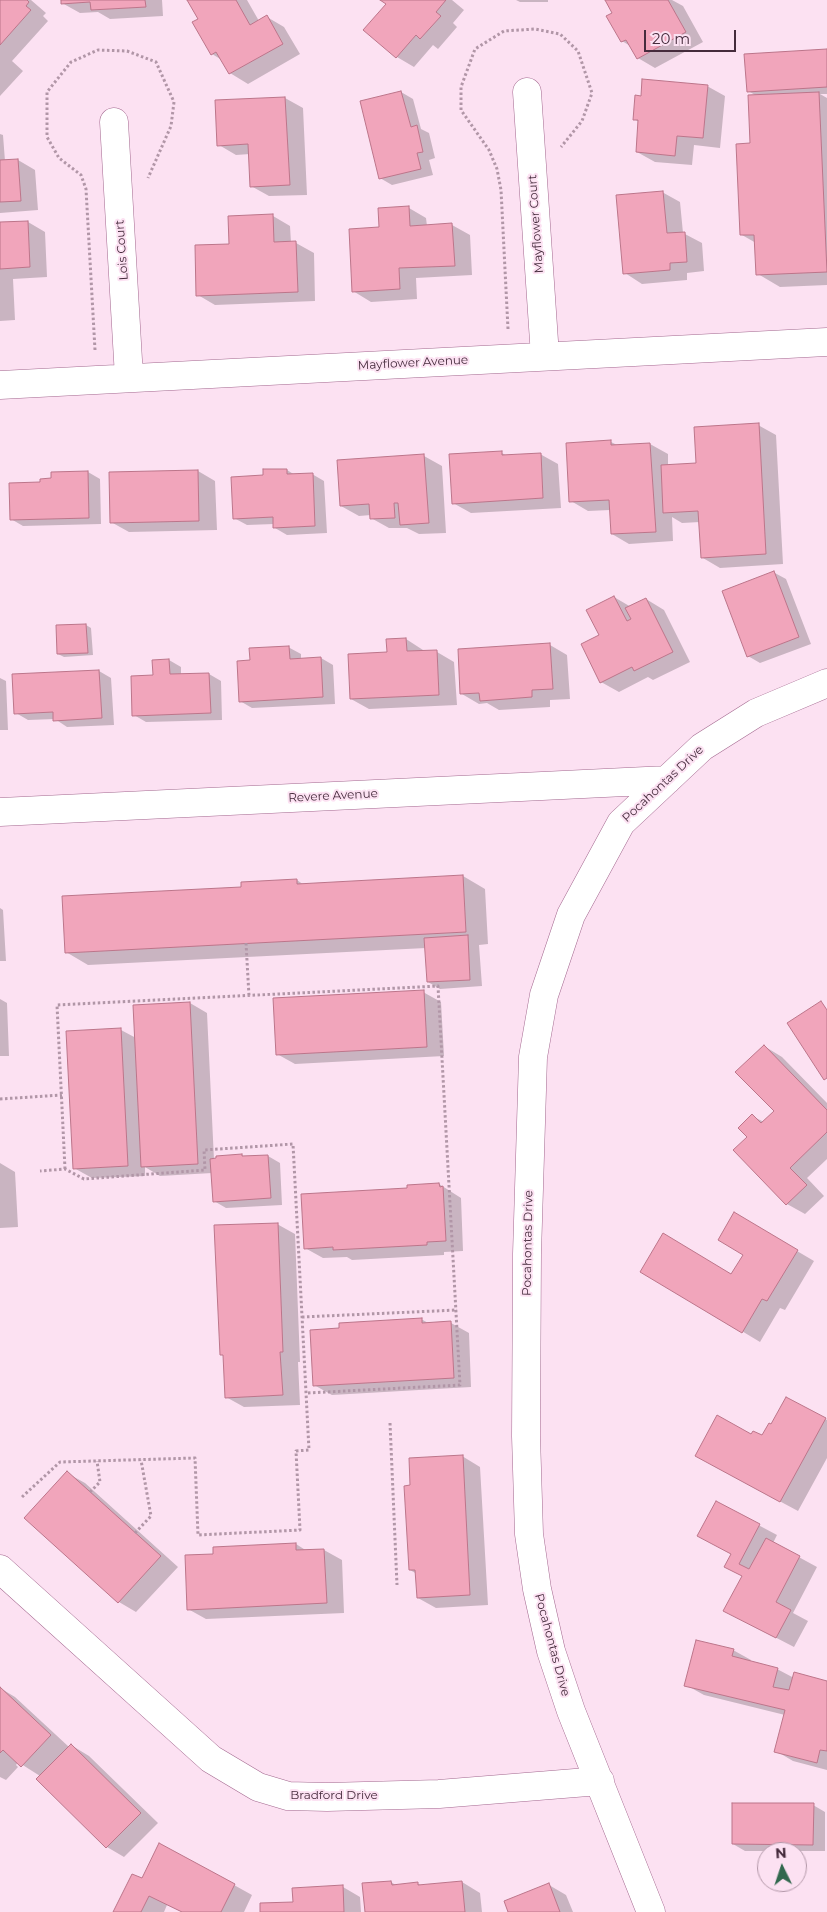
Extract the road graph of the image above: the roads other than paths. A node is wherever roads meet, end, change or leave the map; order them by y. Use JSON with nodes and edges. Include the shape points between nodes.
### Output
{"nodes":[{"id":1,"x":527,"y":92,"type":"dead end"},
{"id":2,"x":114,"y":122,"type":"dead end"},
{"id":3,"x":827,"y":342,"type":"edge"},
{"id":4,"x":545,"y":356,"type":"junction"},
{"id":5,"x":130,"y":377,"type":"junction"},
{"id":6,"x":0,"y":385,"type":"edge"},
{"id":7,"x":827,"y":683,"type":"edge"},
{"id":8,"x":667,"y":780,"type":"junction"},
{"id":9,"x":0,"y":812,"type":"edge"},
{"id":10,"x":0,"y":1569,"type":"edge"},
{"id":11,"x":600,"y":1782,"type":"junction"},
{"id":12,"x":651,"y":1912,"type":"edge"}],
"edges":[{"from":1,"to":4,"type":"street","name":"Mayflower Court"},
{"from":2,"to":5,"type":"street","name":"Lois Court"},
{"from":3,"to":4,"type":"street","name":"Mayflower Avenue"},
{"from":4,"to":5,"type":"street","name":"Mayflower Avenue"},
{"from":5,"to":6,"type":"street","name":"Mayflower Avenue"},
{"from":7,"to":8,"type":"street","name":"Pocahontas Drive","via":[[756,714],[702,747]]},
{"from":8,"to":9,"type":"street","name":"Revere Avenue"},
{"from":8,"to":11,"type":"street","name":"Pocahontas Drive","via":[[621,823],[571,915],[544,995],[533,1057],[527,1263],[529,1534],[551,1651]]},
{"from":10,"to":11,"type":"street","name":"Bradford Drive","via":[[210,1758],[258,1788],[288,1796],[327,1797],[439,1794]]},
{"from":11,"to":12,"type":"street","name":"Pocahontas Drive"}]}
